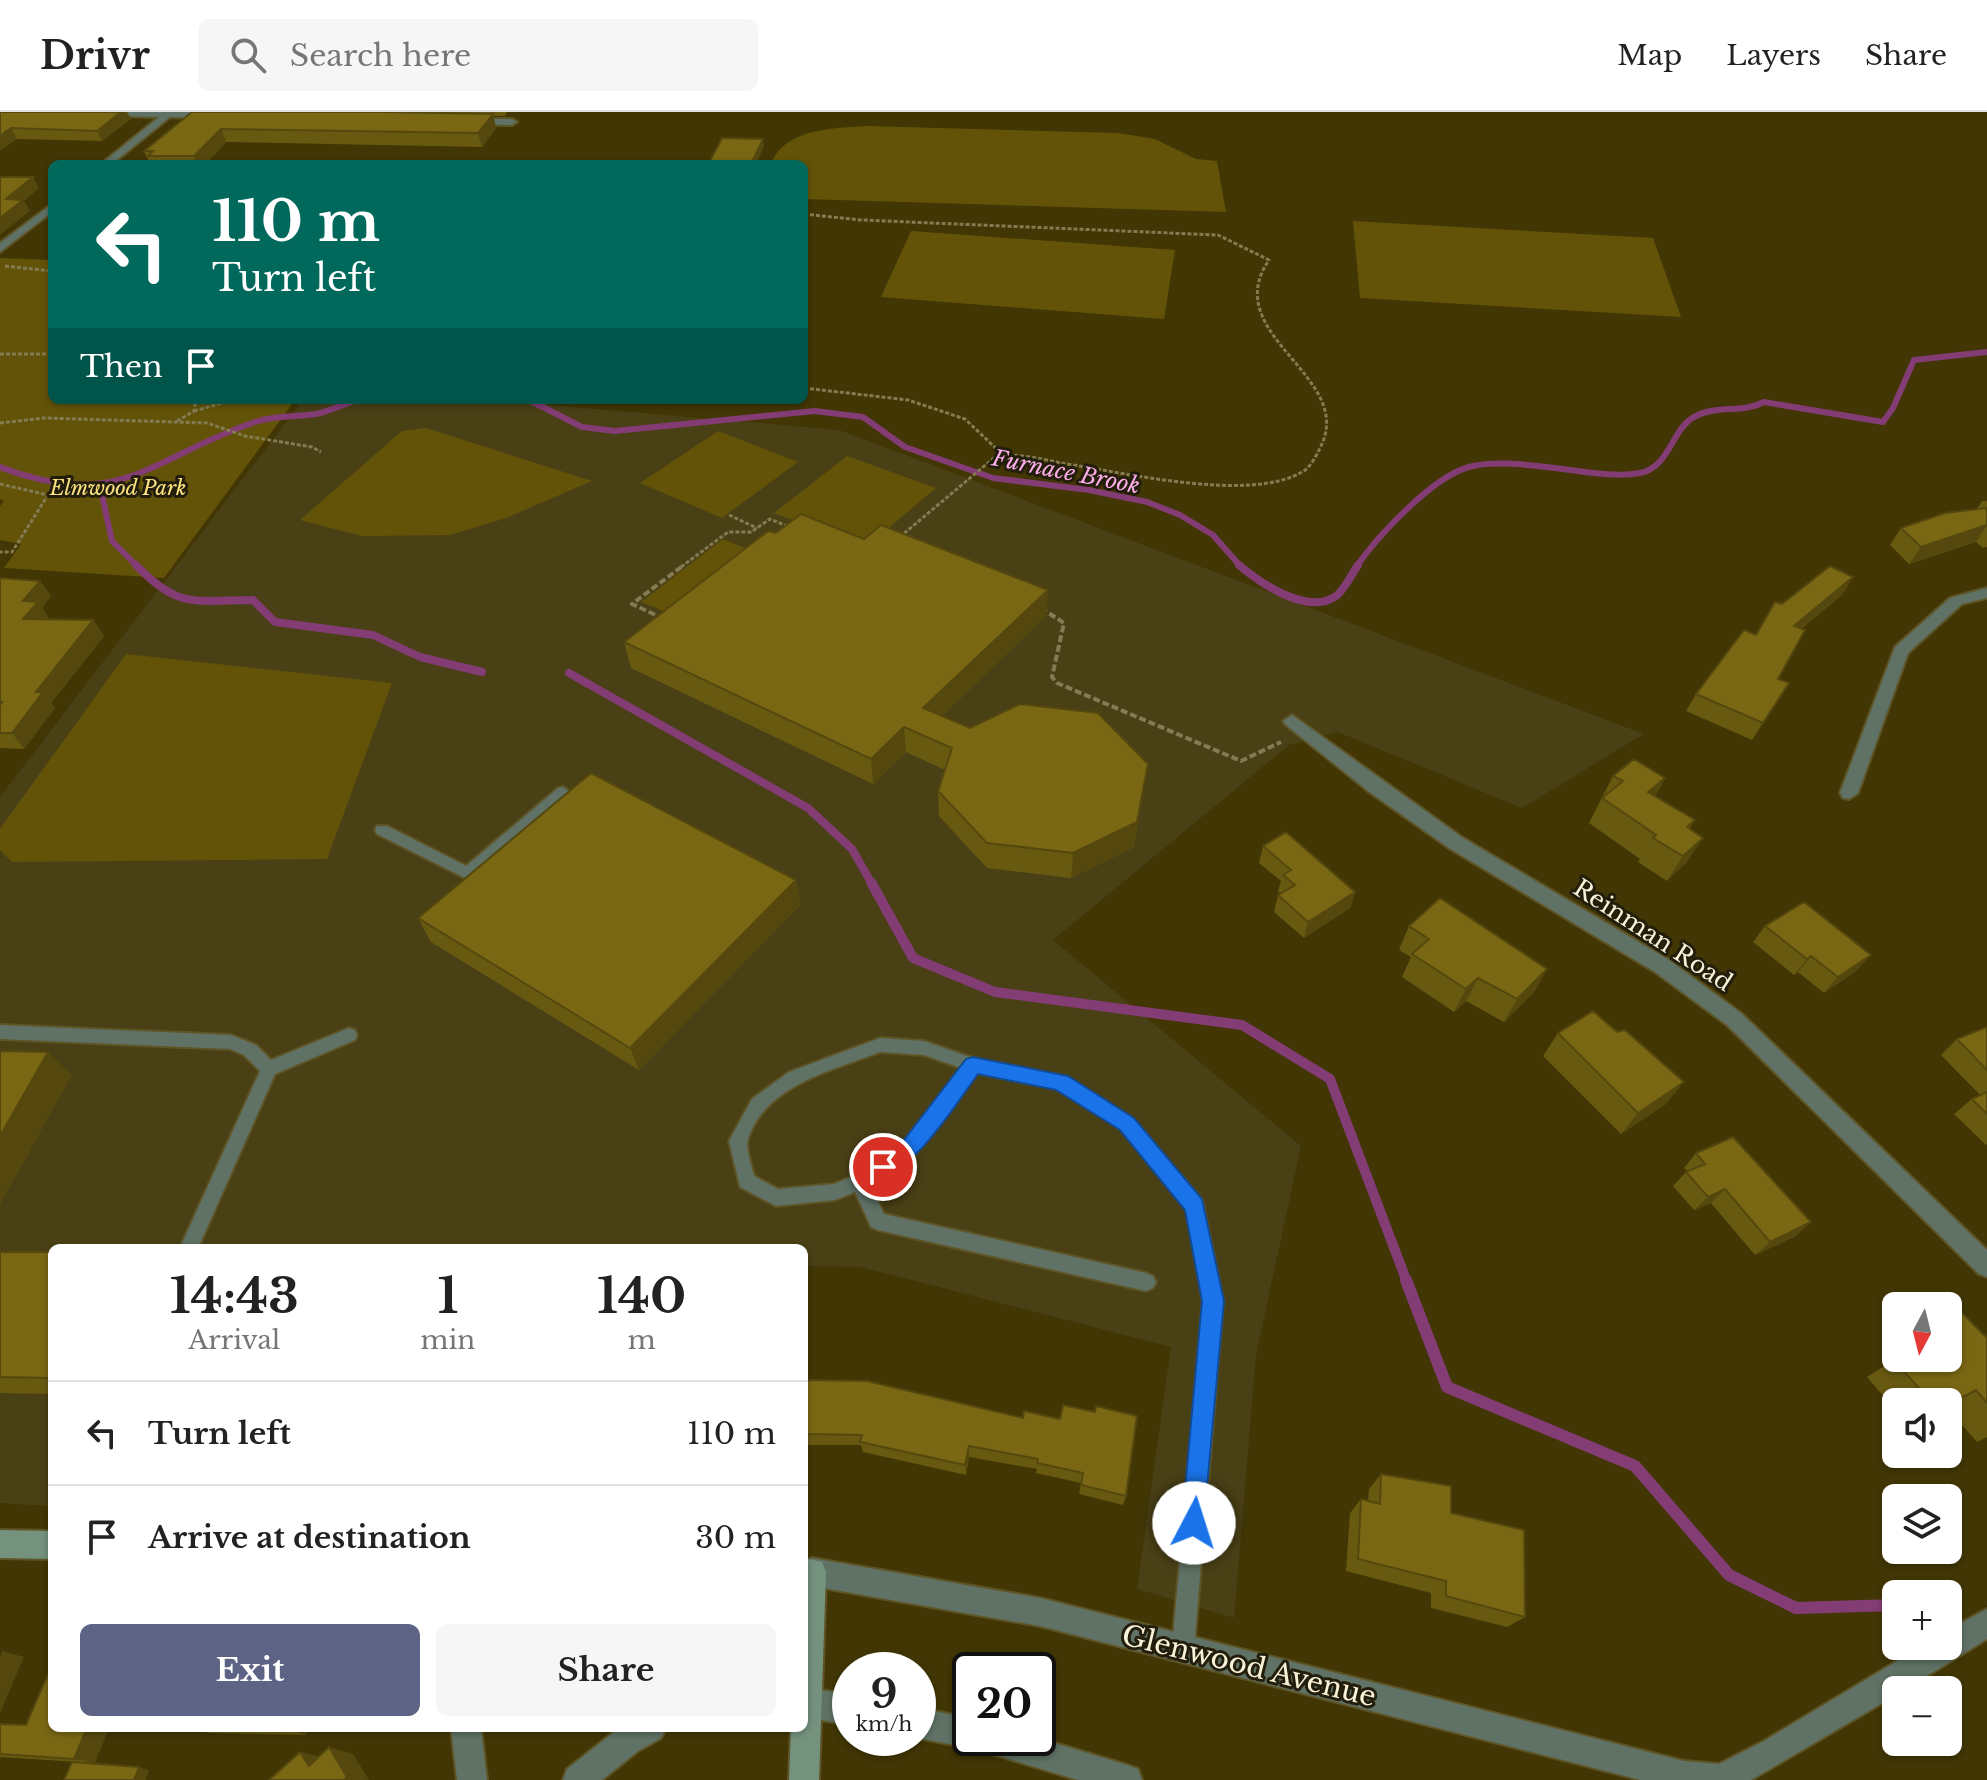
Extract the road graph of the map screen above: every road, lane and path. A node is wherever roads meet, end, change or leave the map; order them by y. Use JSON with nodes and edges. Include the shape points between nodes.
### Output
{"nodes":[{"id":1,"x":79,"y":112,"type":"edge"},
{"id":2,"x":168,"y":114,"type":"edge"},
{"id":3,"x":229,"y":115,"type":"edge"},
{"id":4,"x":457,"y":121,"type":"edge"},
{"id":5,"x":512,"y":122,"type":"dead end"},
{"id":6,"x":111,"y":160,"type":"edge"},
{"id":7,"x":48,"y":210,"type":"edge"},
{"id":8,"x":808,"y":214,"type":"edge"},
{"id":9,"x":0,"y":249,"type":"edge"},
{"id":10,"x":0,"y":266,"type":"edge"},
{"id":11,"x":48,"y":271,"type":"edge"},
{"id":12,"x":0,"y":354,"type":"edge"},
{"id":13,"x":48,"y":354,"type":"edge"},
{"id":14,"x":808,"y":388,"type":"edge"},
{"id":15,"x":195,"y":404,"type":"edge"},
{"id":16,"x":219,"y":404,"type":"edge"},
{"id":17,"x":194,"y":411,"type":"junction"},
{"id":18,"x":177,"y":422,"type":"junction"},
{"id":19,"x":0,"y":423,"type":"edge"},
{"id":20,"x":207,"y":423,"type":"junction"},
{"id":21,"x":321,"y":452,"type":"dead end"},
{"id":22,"x":1003,"y":455,"type":"junction"},
{"id":23,"x":0,"y":484,"type":"edge"},
{"id":24,"x":729,"y":515,"type":"dead end"},
{"id":25,"x":758,"y":528,"type":"junction"},
{"id":26,"x":796,"y":530,"type":"edge"},
{"id":27,"x":899,"y":537,"type":"edge"},
{"id":28,"x":0,"y":552,"type":"edge"},
{"id":29,"x":1987,"y":593,"type":"edge"},
{"id":30,"x":1034,"y":606,"type":"edge"},
{"id":31,"x":670,"y":621,"type":"edge"},
{"id":32,"x":1292,"y":721,"type":"dead end"},
{"id":33,"x":1281,"y":742,"type":"dead end"},
{"id":34,"x":563,"y":792,"type":"edge"},
{"id":35,"x":1849,"y":793,"type":"dead end"},
{"id":36,"x":382,"y":830,"type":"dead end"},
{"id":37,"x":0,"y":1032,"type":"edge"},
{"id":38,"x":349,"y":1035,"type":"dead end"},
{"id":39,"x":973,"y":1065,"type":"junction"},
{"id":40,"x":269,"y":1069,"type":"junction"},
{"id":41,"x":859,"y":1182,"type":"junction"},
{"id":42,"x":191,"y":1244,"type":"edge"},
{"id":43,"x":1987,"y":1266,"type":"edge"},
{"id":44,"x":1146,"y":1282,"type":"dead end"},
{"id":45,"x":0,"y":1544,"type":"edge"},
{"id":46,"x":48,"y":1545,"type":"edge"},
{"id":47,"x":808,"y":1572,"type":"edge"},
{"id":48,"x":1987,"y":1623,"type":"edge"},
{"id":49,"x":1183,"y":1649,"type":"junction"},
{"id":50,"x":808,"y":1702,"type":"edge"},
{"id":51,"x":832,"y":1707,"type":"edge"},
{"id":52,"x":466,"y":1732,"type":"edge"},
{"id":53,"x":643,"y":1732,"type":"edge"},
{"id":54,"x":805,"y":1732,"type":"edge"},
{"id":55,"x":1048,"y":1756,"type":"edge"},
{"id":56,"x":1687,"y":1778,"type":"edge"},
{"id":57,"x":472,"y":1780,"type":"edge"},
{"id":58,"x":578,"y":1780,"type":"edge"},
{"id":59,"x":804,"y":1780,"type":"edge"},
{"id":60,"x":1127,"y":1780,"type":"edge"}],
"edges":[{"from":1,"to":2,"type":"street"},
{"from":2,"to":3,"type":"street"},
{"from":2,"to":6,"type":"street"},
{"from":4,"to":5,"type":"street"},
{"from":7,"to":9,"type":"street"},
{"from":8,"to":22,"type":"path","via":[[1186,231],[1218,235],[1269,260],[1257,281],[1259,305],[1269,330],[1323,397],[1328,434],[1306,471],[1275,482],[1225,485]]},
{"from":10,"to":11,"type":"path"},
{"from":12,"to":13,"type":"path"},
{"from":14,"to":22,"type":"path","via":[[908,400],[965,419]]},
{"from":15,"to":17,"type":"path"},
{"from":16,"to":17,"type":"path"},
{"from":17,"to":18,"type":"path"},
{"from":17,"to":20,"type":"path"},
{"from":18,"to":19,"type":"path","via":[[44,418]]},
{"from":18,"to":20,"type":"path"},
{"from":20,"to":21,"type":"path"},
{"from":22,"to":27,"type":"path"},
{"from":23,"to":28,"type":"path","via":[[48,495],[12,552]]},
{"from":24,"to":25,"type":"path"},
{"from":25,"to":26,"type":"path","via":[[770,519]]},
{"from":25,"to":31,"type":"path","via":[[728,532],[632,604]]},
{"from":29,"to":35,"type":"street","via":[[1956,601],[1901,651]]},
{"from":30,"to":33,"type":"path","via":[[1064,623],[1052,677],[1057,683],[1241,761]]},
{"from":32,"to":43,"type":"street","name":"Reinman Road","via":[[1456,843],[1662,966],[1734,1019]]},
{"from":34,"to":36,"type":"lane","via":[[467,873]]},
{"from":37,"to":40,"type":"lane","via":[[231,1042],[250,1050]]},
{"from":38,"to":40,"type":"lane"},
{"from":39,"to":41,"type":"lane","via":[[907,1151]]},
{"from":39,"to":41,"type":"lane","via":[[924,1048],[880,1045],[795,1077],[758,1104],[738,1141],[746,1181],[776,1198],[835,1192]]},
{"from":39,"to":49,"type":"lane","via":[[1061,1082],[1127,1124],[1195,1206],[1213,1301]]},
{"from":40,"to":42,"type":"lane"},
{"from":41,"to":44,"type":"lane","via":[[878,1221]]},
{"from":45,"to":46,"type":"main road"},
{"from":47,"to":49,"type":"street","name":"Glenwood Avenue","via":[[1040,1612]]},
{"from":48,"to":56,"type":"street","name":"Glenwood Avenue","via":[[1775,1752],[1721,1779]]},
{"from":49,"to":56,"type":"street","name":"Glenwood Avenue"},
{"from":50,"to":51,"type":"street"},
{"from":52,"to":57,"type":"street"},
{"from":53,"to":58,"type":"street"},
{"from":54,"to":59,"type":"main road"},
{"from":55,"to":60,"type":"street"}]}
